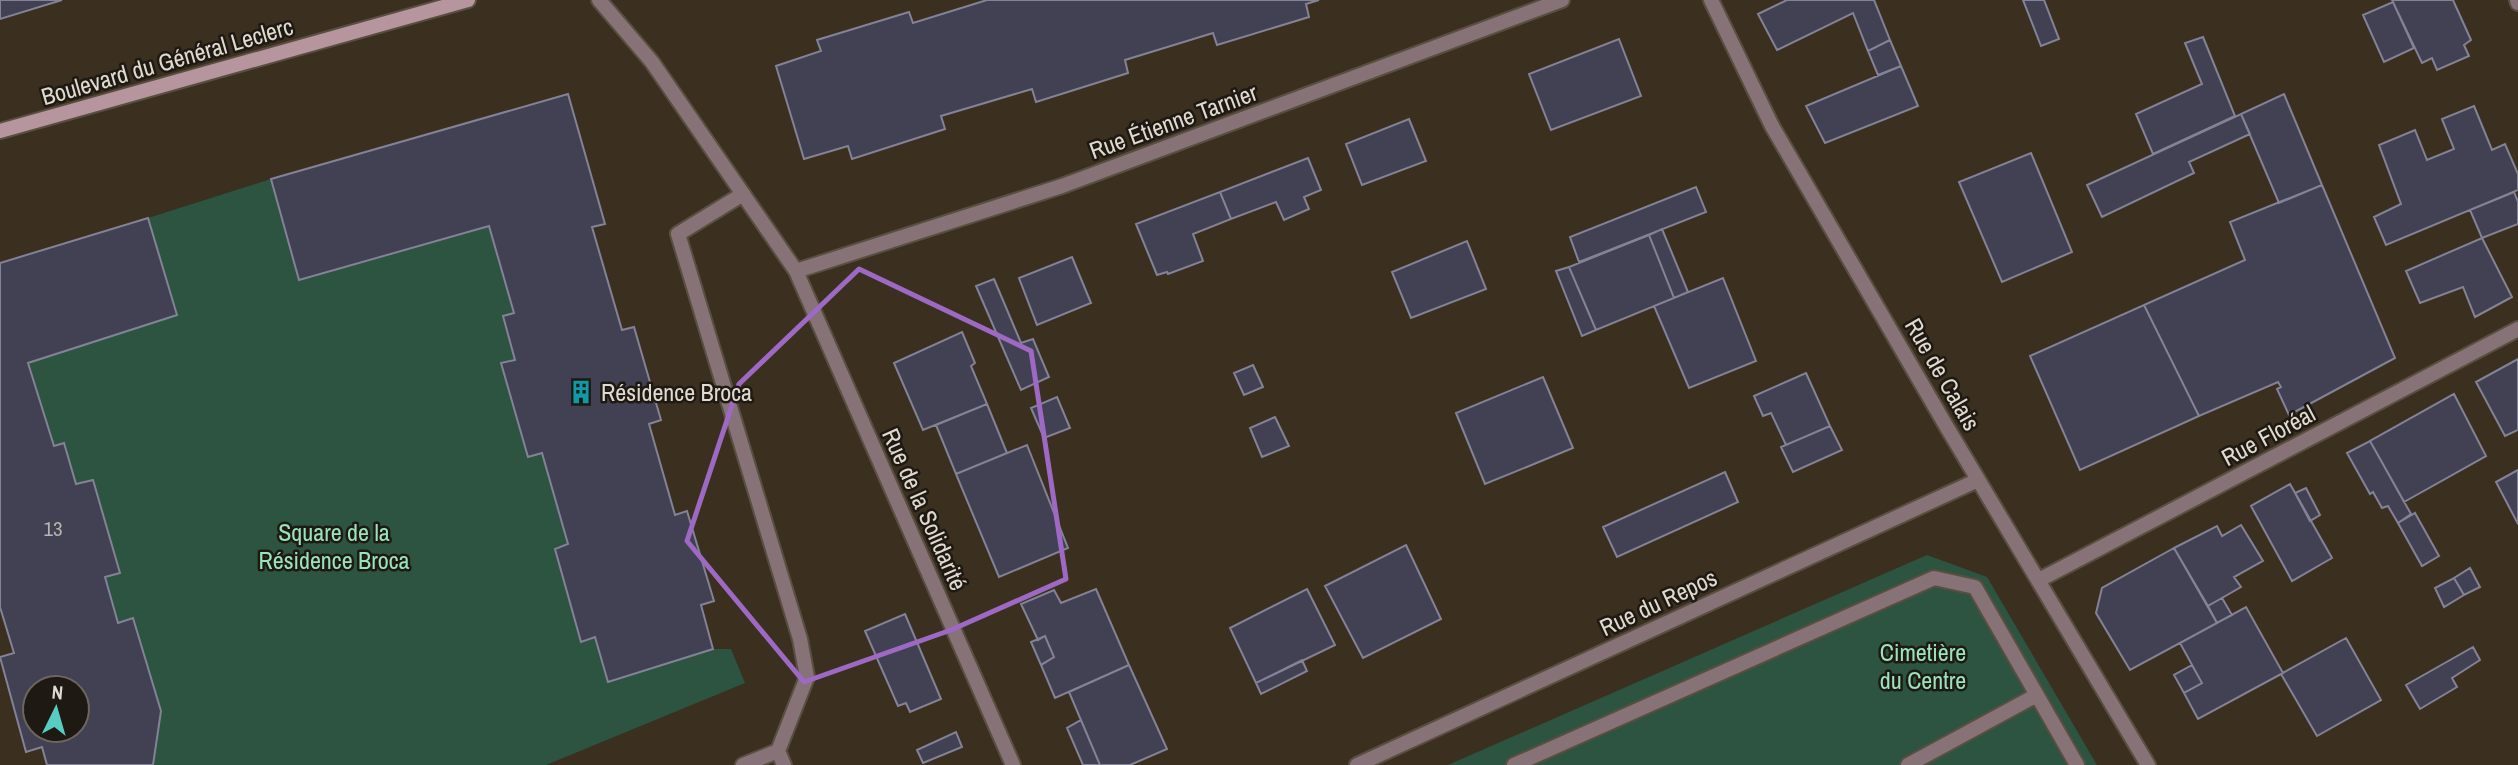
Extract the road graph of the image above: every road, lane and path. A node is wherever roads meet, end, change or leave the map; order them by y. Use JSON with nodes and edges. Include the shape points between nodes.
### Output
{"nodes":[{"id":1,"x":468,"y":0,"type":"edge"},
{"id":2,"x":599,"y":0,"type":"edge"},
{"id":3,"x":1562,"y":0,"type":"edge"},
{"id":4,"x":1711,"y":0,"type":"edge"},
{"id":5,"x":0,"y":131,"type":"edge"},
{"id":6,"x":743,"y":194,"type":"junction"},
{"id":7,"x":796,"y":271,"type":"junction"},
{"id":8,"x":2518,"y":329,"type":"edge"},
{"id":9,"x":1978,"y":480,"type":"junction"},
{"id":10,"x":2039,"y":580,"type":"junction"},
{"id":11,"x":2037,"y":695,"type":"junction"},
{"id":12,"x":778,"y":751,"type":"junction"},
{"id":13,"x":743,"y":765,"type":"edge"},
{"id":14,"x":785,"y":765,"type":"edge"},
{"id":15,"x":1013,"y":765,"type":"edge"},
{"id":16,"x":1357,"y":765,"type":"edge"},
{"id":17,"x":1514,"y":765,"type":"edge"},
{"id":18,"x":1908,"y":765,"type":"edge"},
{"id":19,"x":2077,"y":765,"type":"edge"},
{"id":20,"x":2148,"y":765,"type":"edge"}],
"edges":[{"from":1,"to":5,"type":"main road","name":"Boulevard du Général Leclerc"},
{"from":2,"to":6,"type":"street","name":"Rue de la Solidarité","via":[[652,62]]},
{"from":3,"to":7,"type":"street","name":"Rue Étienne Tarnier","via":[[1062,186]]},
{"from":4,"to":9,"type":"street","name":"Rue de Calais","via":[[1772,125]]},
{"from":6,"to":7,"type":"street","name":"Rue de la Solidarité"},
{"from":6,"to":12,"type":"street","via":[[678,234],[800,639],[807,677]]},
{"from":7,"to":15,"type":"street","name":"Rue de la Solidarité"},
{"from":8,"to":10,"type":"street","name":"Rue Floréal"},
{"from":9,"to":10,"type":"street","name":"Rue de Calais"},
{"from":9,"to":16,"type":"street","name":"Rue du Repos"},
{"from":10,"to":20,"type":"street","name":"Rue de Calais"},
{"from":11,"to":17,"type":"street","via":[[1975,587],[1934,578]]},
{"from":11,"to":18,"type":"street"},
{"from":11,"to":19,"type":"street"},
{"from":12,"to":13,"type":"street"},
{"from":12,"to":14,"type":"street"}]}
